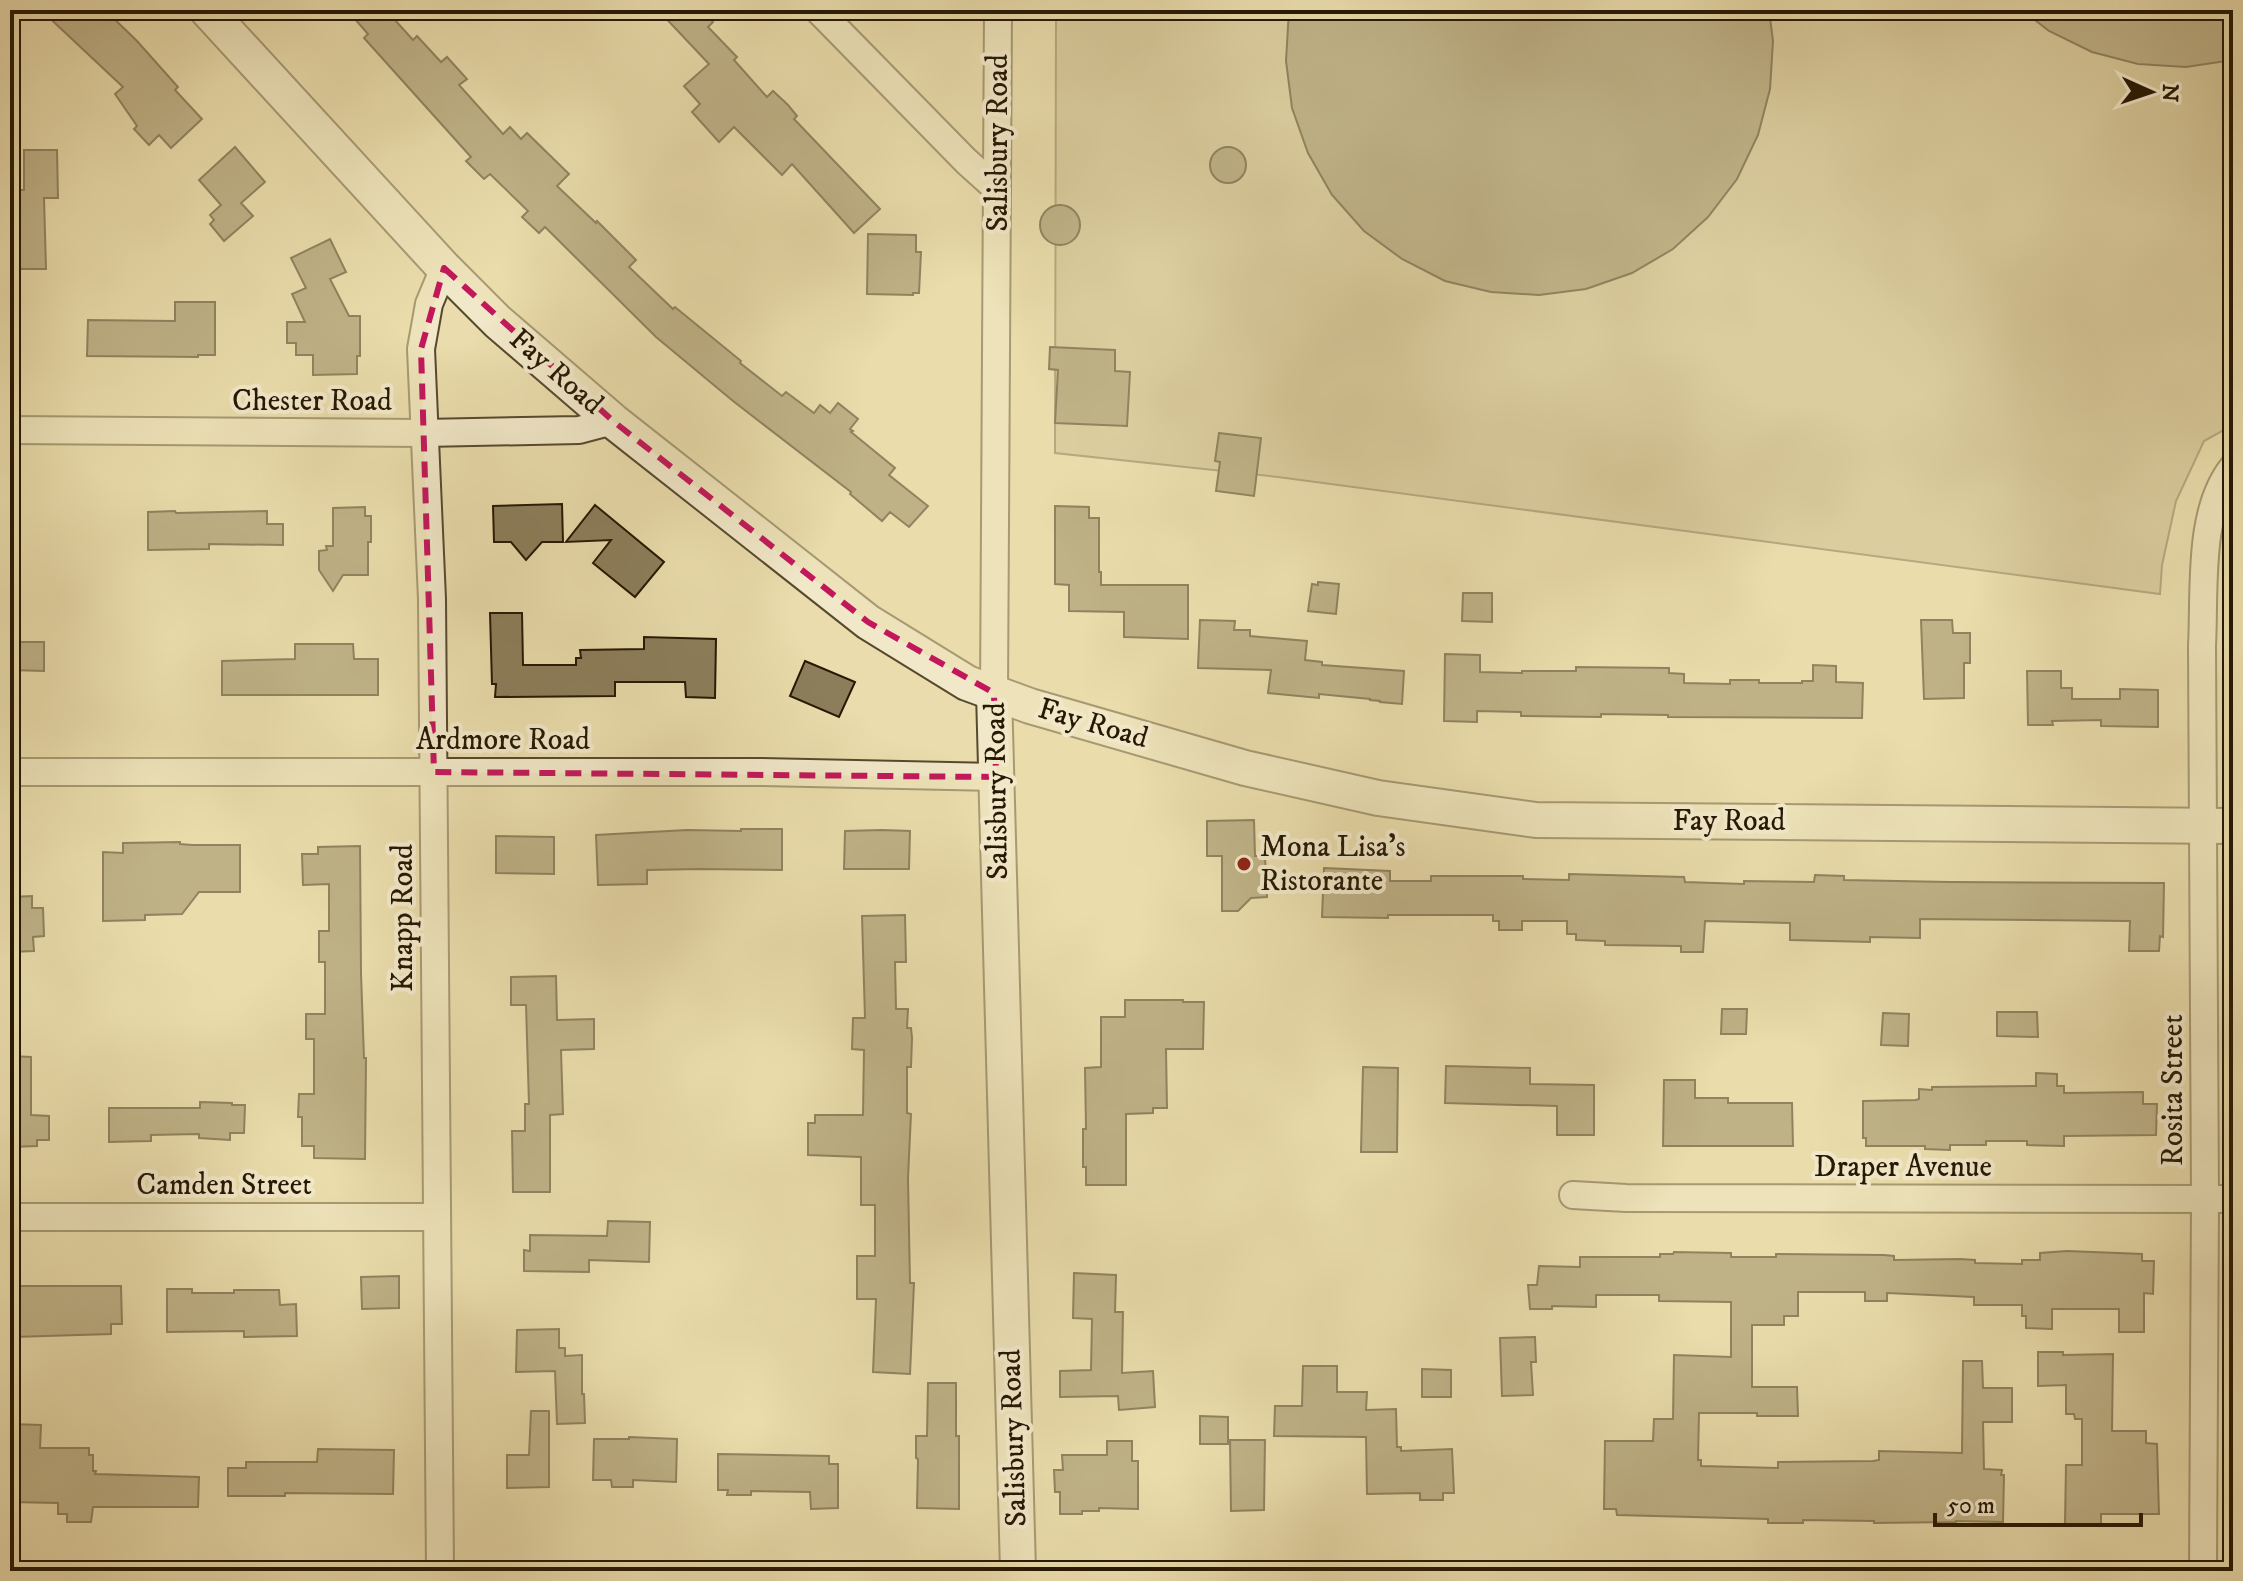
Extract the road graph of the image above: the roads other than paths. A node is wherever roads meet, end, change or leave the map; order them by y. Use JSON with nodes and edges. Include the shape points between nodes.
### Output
{"nodes":[{"id":1,"x":207,"y":10,"type":"edge"},
{"id":2,"x":818,"y":10,"type":"edge"},
{"id":3,"x":998,"y":10,"type":"edge"},
{"id":4,"x":997,"y":189,"type":"junction"},
{"id":5,"x":444,"y":268,"type":"junction"},
{"id":6,"x":613,"y":421,"type":"junction"},
{"id":7,"x":10,"y":430,"type":"edge"},
{"id":8,"x":424,"y":433,"type":"junction"},
{"id":9,"x":2233,"y":467,"type":"edge"},
{"id":10,"x":994,"y":693,"type":"junction"},
{"id":11,"x":10,"y":772,"type":"edge"},
{"id":12,"x":434,"y":772,"type":"junction"},
{"id":13,"x":996,"y":777,"type":"junction"},
{"id":14,"x":2218,"y":826,"type":"edge"},
{"id":15,"x":1573,"y":1195,"type":"dead end"},
{"id":16,"x":2205,"y":1199,"type":"junction"},
{"id":17,"x":2233,"y":1199,"type":"edge"},
{"id":18,"x":10,"y":1217,"type":"edge"},
{"id":19,"x":437,"y":1217,"type":"junction"},
{"id":20,"x":440,"y":1571,"type":"edge"},
{"id":21,"x":1018,"y":1571,"type":"edge"},
{"id":22,"x":2203,"y":1571,"type":"edge"}],
"edges":[{"from":1,"to":5,"type":"street","name":"Fay Road"},
{"from":2,"to":4,"type":"street"},
{"from":3,"to":4,"type":"street","name":"Salisbury Road"},
{"from":4,"to":10,"type":"street","name":"Salisbury Road"},
{"from":5,"to":6,"type":"street","name":"Fay Road"},
{"from":5,"to":8,"type":"street","name":"Knapp Road","via":[[429,304],[421,349]]},
{"from":6,"to":8,"type":"street","name":"Chester Road","via":[[579,430]]},
{"from":6,"to":10,"type":"street","name":"Fay Road","via":[[868,622],[967,683]]},
{"from":7,"to":8,"type":"street","name":"Chester Road"},
{"from":8,"to":12,"type":"street","name":"Knapp Road"},
{"from":9,"to":14,"type":"street","name":"Rosita Street","via":[[2210,514],[2205,564]]},
{"from":10,"to":13,"type":"street","name":"Salisbury Road"},
{"from":10,"to":14,"type":"street","name":"Fay Road","via":[[1245,768],[1378,798],[1536,820]]},
{"from":11,"to":12,"type":"street","name":"Ardmore Road"},
{"from":12,"to":13,"type":"street","name":"Ardmore Road"},
{"from":12,"to":19,"type":"street","name":"Knapp Road"},
{"from":13,"to":21,"type":"street","name":"Salisbury Road"},
{"from":14,"to":16,"type":"street","name":"Rosita Street"},
{"from":15,"to":16,"type":"street","name":"Draper Avenue"},
{"from":16,"to":17,"type":"street","name":"Draper Avenue"},
{"from":16,"to":22,"type":"street","name":"Rosita Street"},
{"from":18,"to":19,"type":"street","name":"Camden Street"},
{"from":19,"to":20,"type":"street","name":"Knapp Road"}]}
